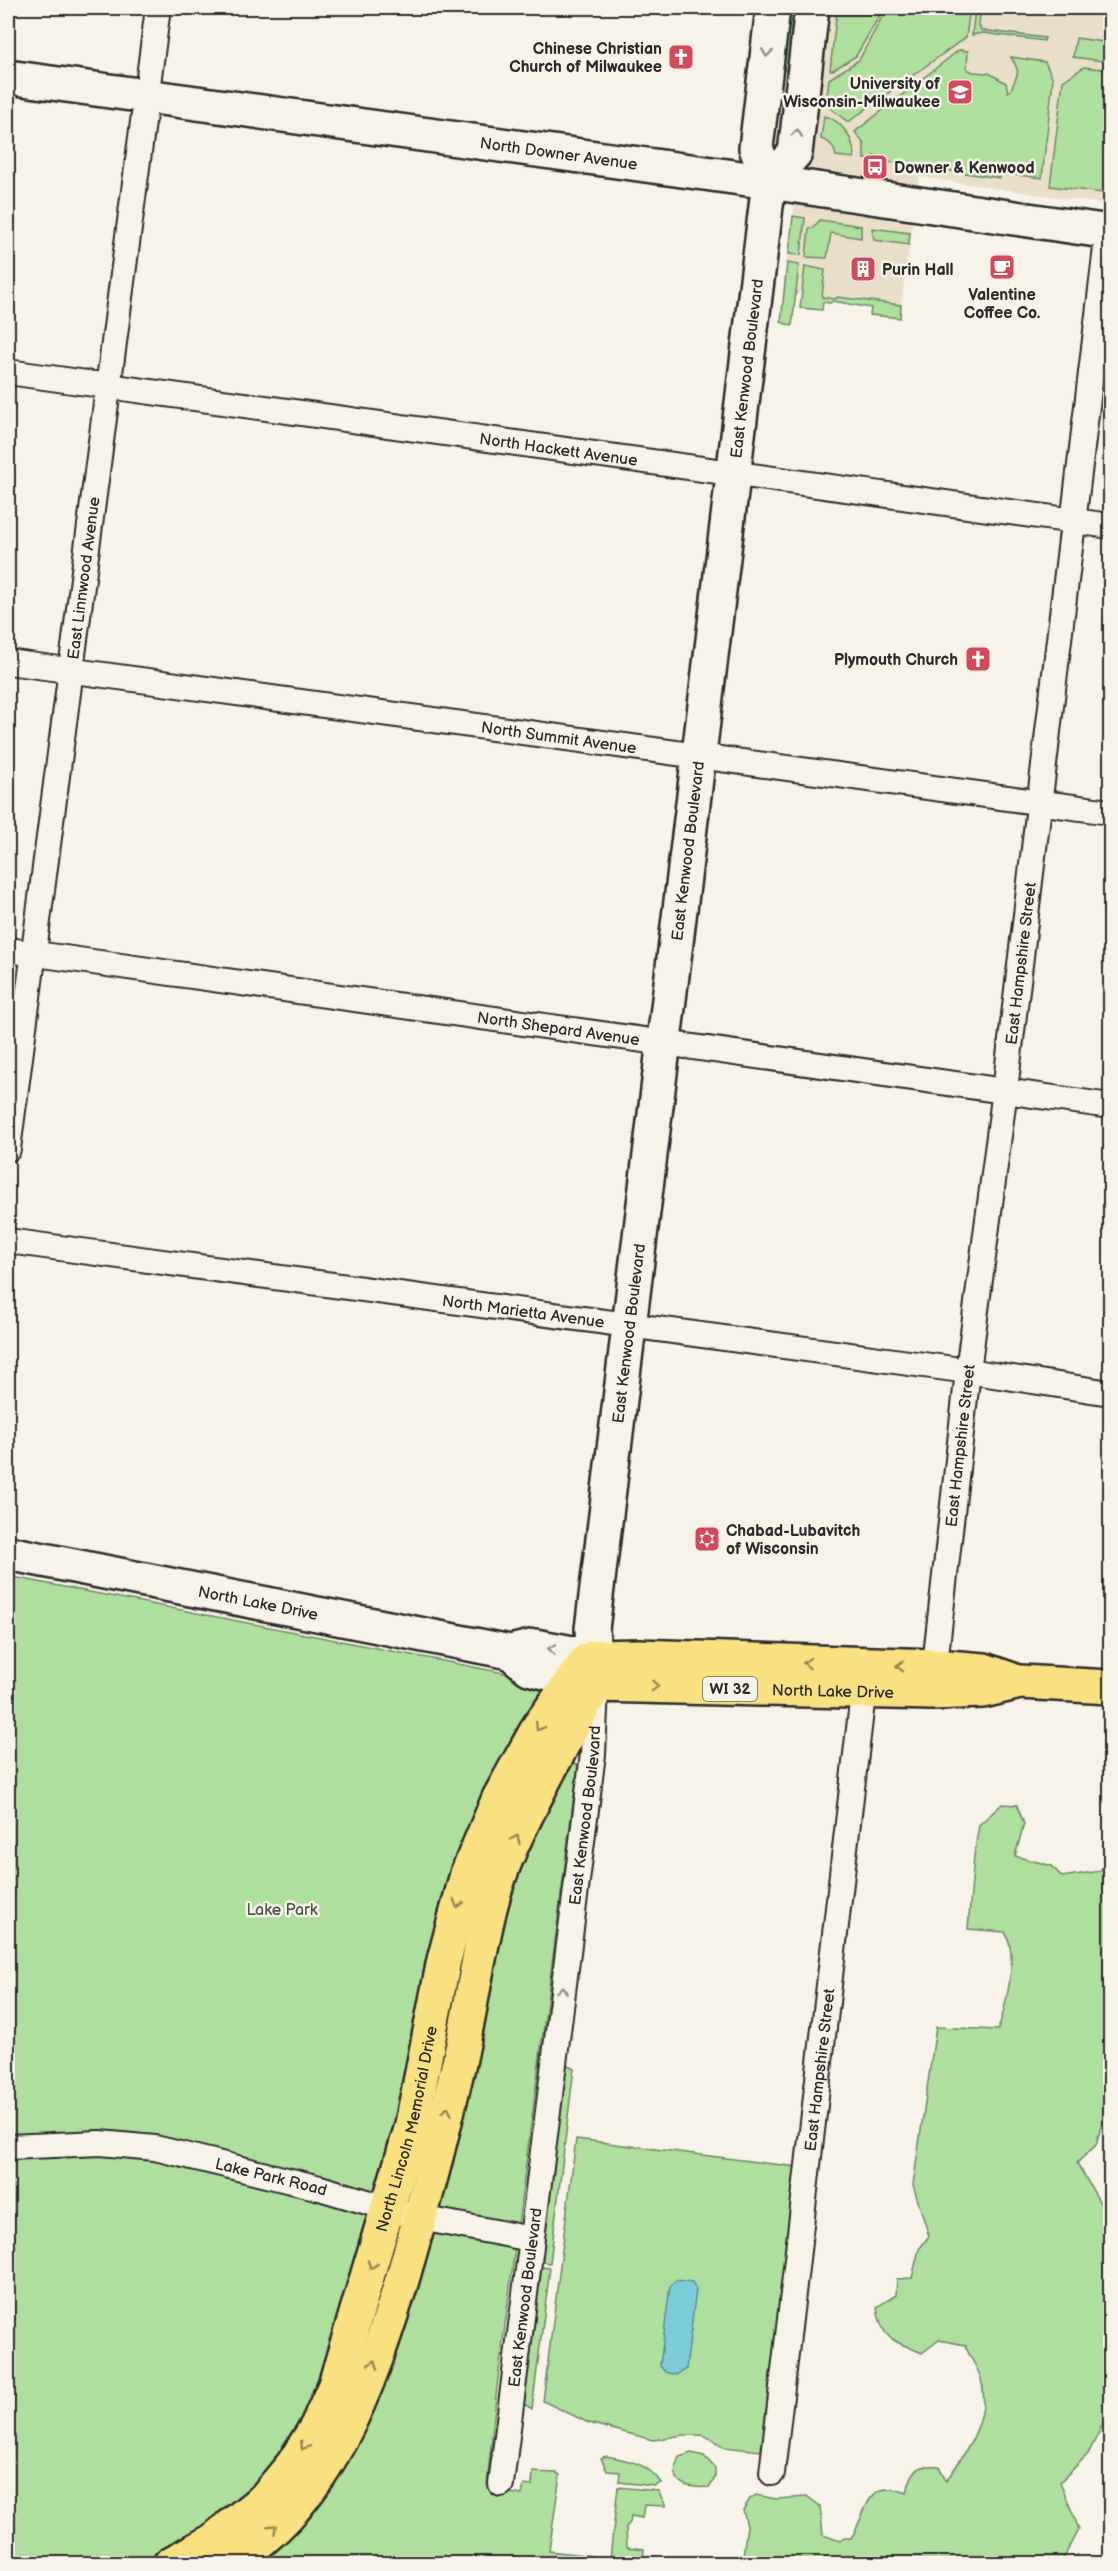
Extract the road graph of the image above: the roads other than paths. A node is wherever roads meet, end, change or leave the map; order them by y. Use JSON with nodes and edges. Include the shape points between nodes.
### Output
{"nodes":[{"id":1,"x":158,"y":8,"type":"edge"},
{"id":2,"x":773,"y":8,"type":"edge"},
{"id":3,"x":812,"y":8,"type":"edge"},
{"id":4,"x":8,"y":77,"type":"edge"},
{"id":5,"x":146,"y":96,"type":"junction"},
{"id":6,"x":769,"y":182,"type":"junction"},
{"id":7,"x":1109,"y":232,"type":"edge"},
{"id":8,"x":8,"y":372,"type":"edge"},
{"id":9,"x":107,"y":385,"type":"junction"},
{"id":10,"x":734,"y":474,"type":"junction"},
{"id":11,"x":1075,"y":521,"type":"junction"},
{"id":12,"x":1110,"y":526,"type":"edge"},
{"id":13,"x":8,"y":662,"type":"edge"},
{"id":14,"x":70,"y":670,"type":"junction"},
{"id":15,"x":700,"y":754,"type":"junction"},
{"id":16,"x":1039,"y":801,"type":"junction"},
{"id":17,"x":1110,"y":812,"type":"edge"},
{"id":18,"x":8,"y":950,"type":"edge"},
{"id":19,"x":33,"y":953,"type":"junction"},
{"id":20,"x":666,"y":1042,"type":"junction"},
{"id":21,"x":1005,"y":1090,"type":"junction"},
{"id":22,"x":1110,"y":1106,"type":"edge"},
{"id":23,"x":8,"y":1149,"type":"edge"},
{"id":24,"x":8,"y":1242,"type":"edge"},
{"id":25,"x":630,"y":1326,"type":"junction"},
{"id":26,"x":968,"y":1371,"type":"junction"},
{"id":27,"x":1110,"y":1393,"type":"edge"},
{"id":28,"x":8,"y":1553,"type":"edge"},
{"id":29,"x":587,"y":1673,"type":"junction"},
{"id":30,"x":864,"y":1679,"type":"junction"},
{"id":31,"x":934,"y":1680,"type":"junction"},
{"id":32,"x":1110,"y":1687,"type":"edge"},
{"id":33,"x":8,"y":2147,"type":"edge"},
{"id":34,"x":389,"y":2209,"type":"junction"},
{"id":35,"x":421,"y":2218,"type":"junction"},
{"id":36,"x":531,"y":2239,"type":"junction"},
{"id":37,"x":772,"y":2474,"type":"dead end"},
{"id":38,"x":501,"y":2484,"type":"dead end"},
{"id":39,"x":170,"y":2564,"type":"edge"},
{"id":40,"x":227,"y":2564,"type":"edge"}],
"edges":[{"from":1,"to":5,"type":"street","name":"East Linnwood Avenue"},
{"from":2,"to":6,"type":"street","name":"East Kenwood Boulevard","one_way":true,"via":[[756,148]]},
{"from":6,"to":3,"type":"street","one_way":true,"via":[[795,153]]},
{"from":4,"to":5,"type":"street","name":"North Downer Avenue"},
{"from":5,"to":6,"type":"street","name":"North Downer Avenue"},
{"from":5,"to":9,"type":"street","name":"East Linnwood Avenue"},
{"from":6,"to":7,"type":"street","name":"North Downer Avenue"},
{"from":6,"to":10,"type":"street","name":"East Kenwood Boulevard"},
{"from":7,"to":11,"type":"street","name":"East Hampshire Street"},
{"from":8,"to":9,"type":"street","name":"North Hackett Avenue"},
{"from":9,"to":10,"type":"street","name":"North Hackett Avenue"},
{"from":9,"to":14,"type":"street","name":"East Linnwood Avenue"},
{"from":10,"to":11,"type":"street","name":"North Hackett Avenue"},
{"from":10,"to":15,"type":"street","name":"East Kenwood Boulevard"},
{"from":11,"to":12,"type":"street","name":"North Hackett Avenue"},
{"from":11,"to":16,"type":"street","name":"East Hampshire Street"},
{"from":13,"to":14,"type":"street","name":"North Summit Avenue"},
{"from":14,"to":15,"type":"street","name":"North Summit Avenue"},
{"from":14,"to":19,"type":"street","name":"East Linnwood Avenue"},
{"from":15,"to":16,"type":"street","name":"North Summit Avenue"},
{"from":15,"to":20,"type":"street","name":"East Kenwood Boulevard"},
{"from":16,"to":17,"type":"street","name":"North Summit Avenue"},
{"from":16,"to":21,"type":"street","name":"East Hampshire Street"},
{"from":18,"to":19,"type":"street","name":"North Shepard Avenue"},
{"from":19,"to":20,"type":"street","name":"North Shepard Avenue"},
{"from":19,"to":23,"type":"street","name":"East Linnwood Avenue"},
{"from":20,"to":21,"type":"street","name":"North Shepard Avenue"},
{"from":20,"to":25,"type":"street","name":"East Kenwood Boulevard"},
{"from":21,"to":22,"type":"street","name":"North Shepard Avenue"},
{"from":21,"to":26,"type":"street","name":"East Hampshire Street"},
{"from":24,"to":25,"type":"street","name":"North Marietta Avenue"},
{"from":25,"to":26,"type":"street","name":"North Marietta Avenue"},
{"from":25,"to":29,"type":"street","name":"East Kenwood Boulevard"},
{"from":26,"to":27,"type":"street","name":"North Marietta Avenue"},
{"from":26,"to":31,"type":"street","name":"East Hampshire Street"},
{"from":28,"to":29,"type":"street","name":"North Lake Drive","number":"WI 32","via":[[510,1652],[535,1646]]},
{"from":29,"to":30,"type":"main road","name":"North Lake Drive","number":"WI 32","via":[[638,1656]]},
{"from":29,"to":34,"type":"main road","name":"North Lincoln Memorial Drive","one_way":true,"via":[[539,1726],[499,1798],[467,1874],[444,1960],[411,2129]]},
{"from":35,"to":29,"type":"main road","name":"North Lincoln Memorial Drive","one_way":true,"via":[[460,2057],[491,1902]]},
{"from":36,"to":29,"type":"street","name":"East Kenwood Boulevard","one_way":true,"via":[[593,1754]]},
{"from":30,"to":31,"type":"main road","name":"North Lake Drive","number":"WI 32"},
{"from":30,"to":37,"type":"street","name":"East Hampshire Street"},
{"from":31,"to":32,"type":"main road","name":"North Lake Drive","number":"WI 32","via":[[984,1670],[1020,1682]]},
{"from":33,"to":34,"type":"street","name":"Lake Park Road","via":[[75,2143],[138,2146],[320,2188]]},
{"from":34,"to":35,"type":"street","name":"Lake Park Road"},
{"from":34,"to":39,"type":"main road","name":"North Lincoln Memorial Drive","one_way":true,"via":[[335,2385],[317,2426],[265,2498],[212,2541]]},
{"from":35,"to":36,"type":"street","name":"Lake Park Road"},
{"from":40,"to":35,"type":"main road","name":"North Lincoln Memorial Drive","one_way":true,"via":[[269,2533],[329,2462],[382,2342]]},
{"from":36,"to":38,"type":"street","name":"East Kenwood Boulevard"}]}
